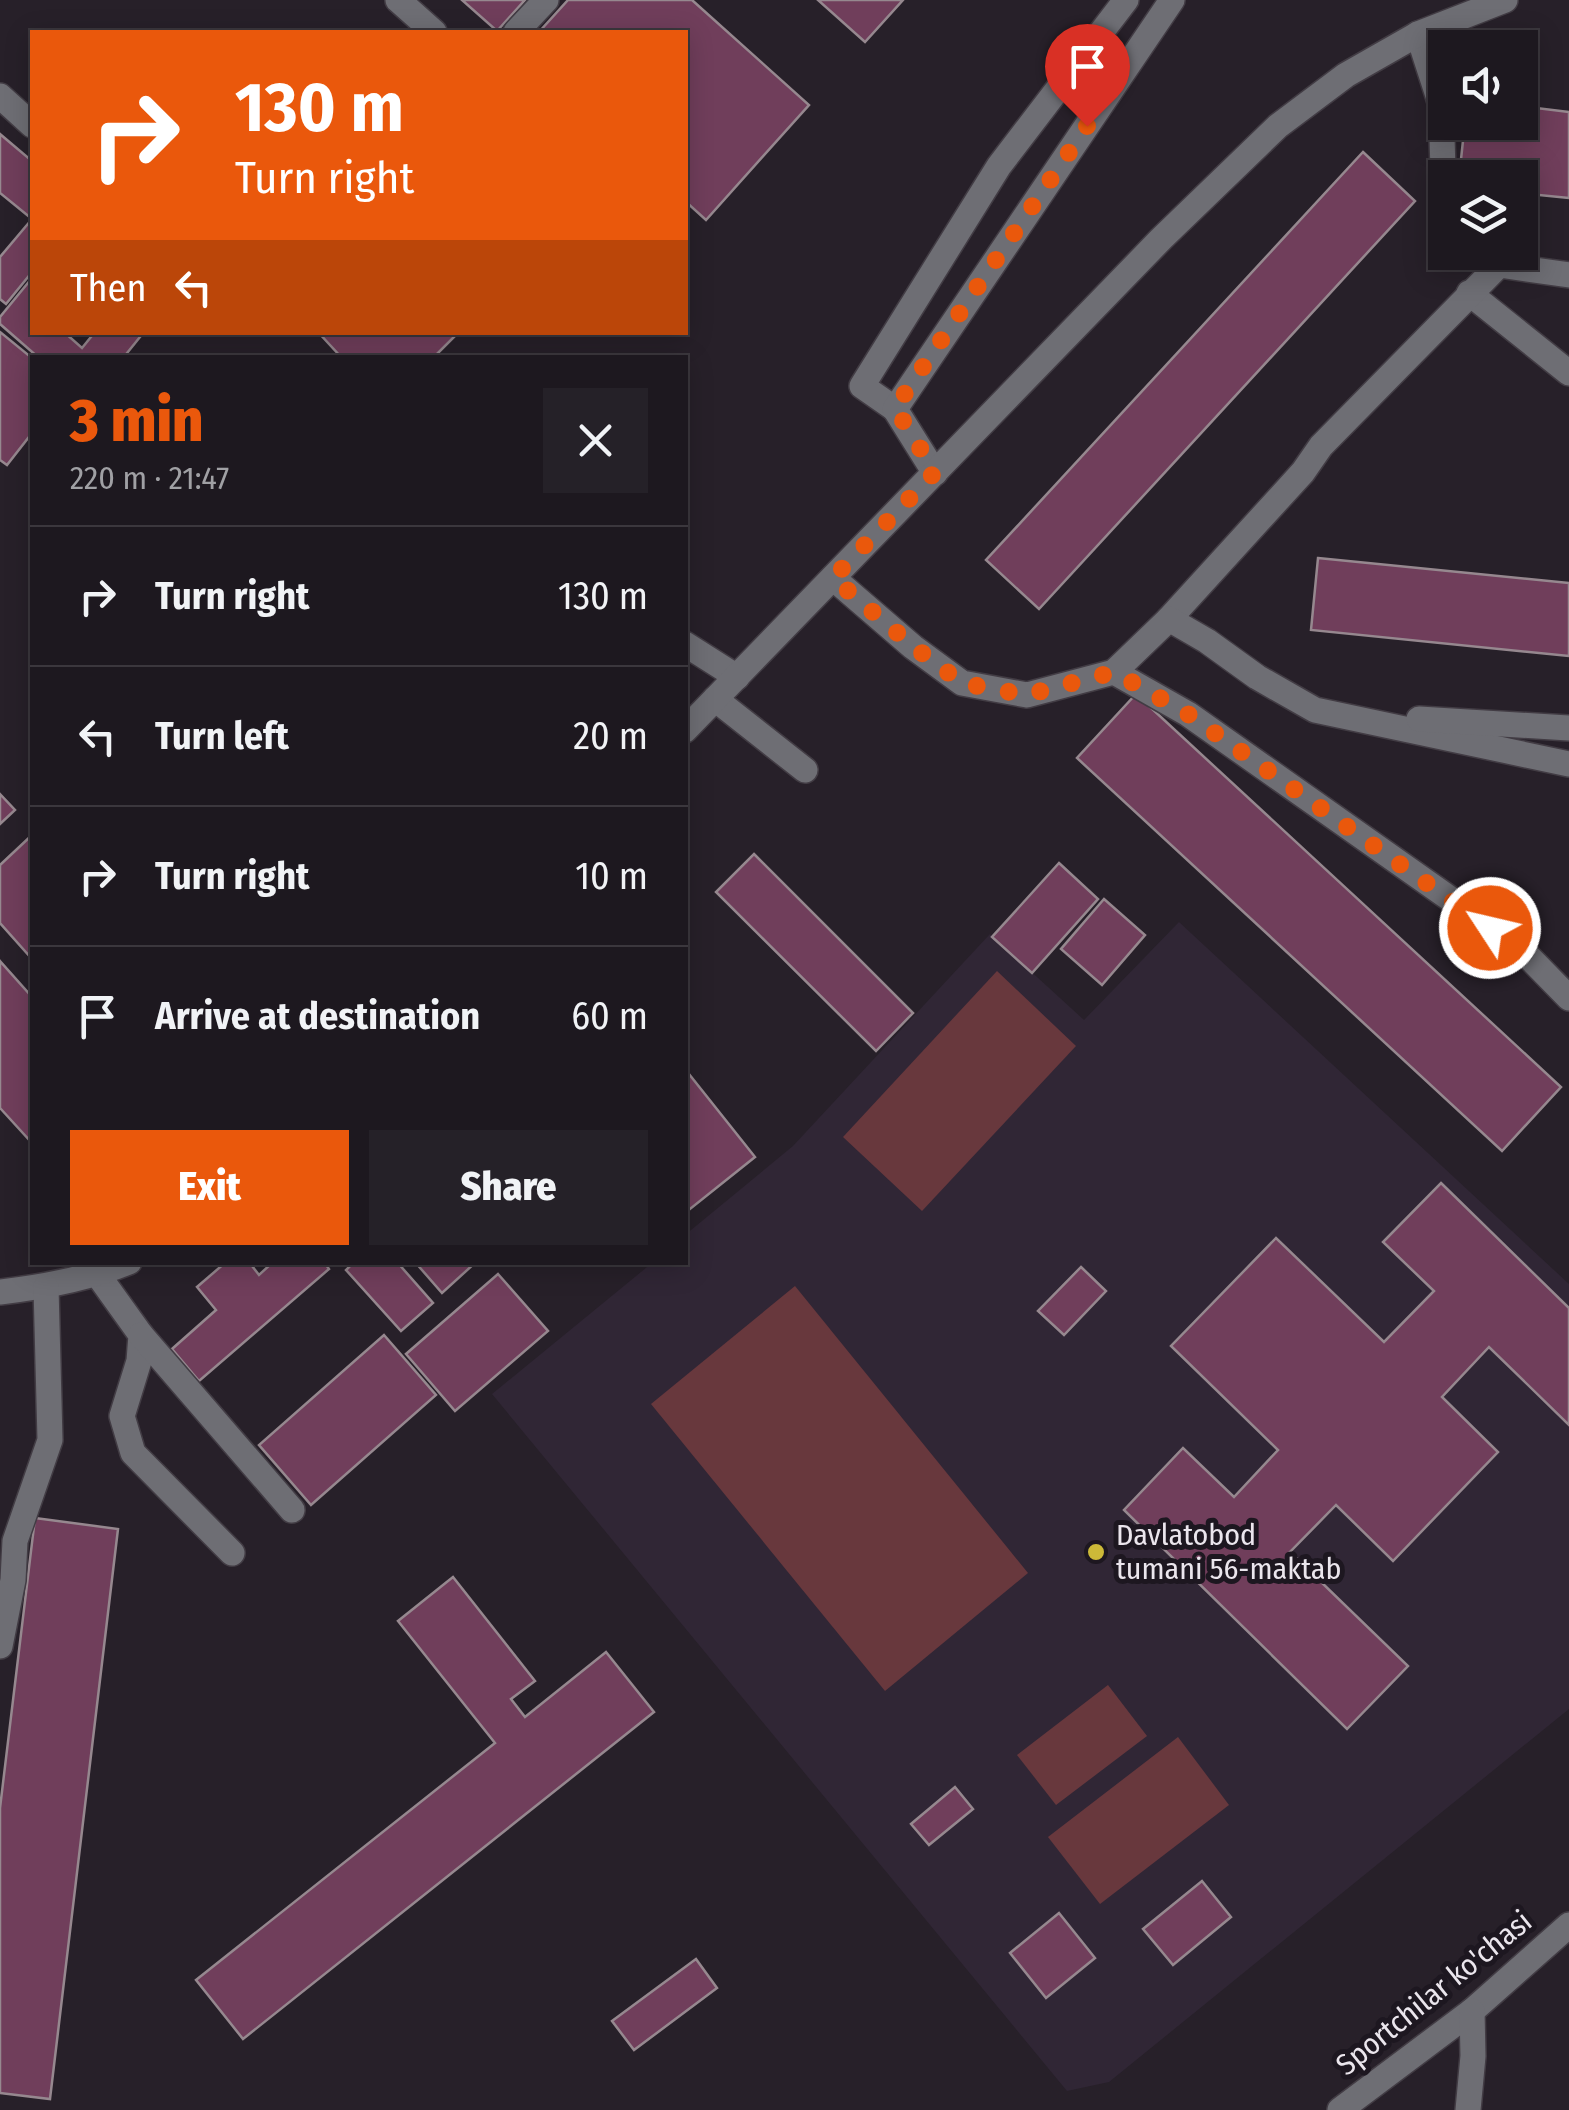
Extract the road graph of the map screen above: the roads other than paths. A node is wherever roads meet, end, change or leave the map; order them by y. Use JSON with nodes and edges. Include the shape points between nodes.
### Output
{"nodes":[{"id":1,"x":398,"y":0,"type":"edge"},
{"id":2,"x":546,"y":0,"type":"edge"},
{"id":3,"x":1126,"y":0,"type":"edge"},
{"id":4,"x":1172,"y":0,"type":"edge"},
{"id":5,"x":1504,"y":0,"type":"edge"},
{"id":6,"x":432,"y":30,"type":"edge"},
{"id":7,"x":518,"y":30,"type":"edge"},
{"id":8,"x":1418,"y":34,"type":"junction"},
{"id":9,"x":0,"y":96,"type":"edge"},
{"id":10,"x":30,"y":123,"type":"edge"},
{"id":11,"x":1443,"y":160,"type":"edge"},
{"id":12,"x":1538,"y":268,"type":"edge"},
{"id":13,"x":1487,"y":270,"type":"edge"},
{"id":14,"x":1569,"y":275,"type":"edge"},
{"id":15,"x":1469,"y":293,"type":"junction"},
{"id":16,"x":1569,"y":373,"type":"edge"},
{"id":17,"x":895,"y":408,"type":"junction"},
{"id":18,"x":935,"y":472,"type":"junction"},
{"id":19,"x":833,"y":578,"type":"junction"},
{"id":20,"x":1169,"y":619,"type":"junction"},
{"id":21,"x":688,"y":646,"type":"edge"},
{"id":22,"x":1114,"y":672,"type":"junction"},
{"id":23,"x":737,"y":677,"type":"junction"},
{"id":24,"x":715,"y":699,"type":"junction"},
{"id":25,"x":1316,"y":710,"type":"junction"},
{"id":26,"x":688,"y":727,"type":"edge"},
{"id":27,"x":1569,"y":728,"type":"edge"},
{"id":28,"x":1569,"y":764,"type":"edge"},
{"id":29,"x":805,"y":770,"type":"dead end"},
{"id":30,"x":1569,"y":998,"type":"edge"},
{"id":31,"x":121,"y":1265,"type":"edge"},
{"id":32,"x":98,"y":1274,"type":"junction"},
{"id":33,"x":46,"y":1286,"type":"junction"},
{"id":34,"x":0,"y":1292,"type":"edge"},
{"id":35,"x":141,"y":1334,"type":"junction"},
{"id":36,"x":292,"y":1510,"type":"dead end"},
{"id":37,"x":232,"y":1553,"type":"dead end"},
{"id":38,"x":0,"y":1646,"type":"edge"},
{"id":39,"x":1569,"y":1926,"type":"edge"},
{"id":40,"x":1472,"y":2012,"type":"junction"},
{"id":41,"x":1340,"y":2110,"type":"edge"},
{"id":42,"x":1468,"y":2110,"type":"edge"}],
"edges":[{"from":1,"to":6,"type":"street"},
{"from":2,"to":7,"type":"street"},
{"from":3,"to":17,"type":"street","via":[[998,166],[862,386]]},
{"from":4,"to":17,"type":"street"},
{"from":5,"to":8,"type":"street"},
{"from":8,"to":11,"type":"street","via":[[1440,105]]},
{"from":8,"to":18,"type":"street","via":[[1278,126]]},
{"from":9,"to":10,"type":"street"},
{"from":12,"to":14,"type":"street"},
{"from":13,"to":15,"type":"street"},
{"from":15,"to":16,"type":"street"},
{"from":15,"to":20,"type":"street","via":[[1321,446]]},
{"from":17,"to":18,"type":"street"},
{"from":18,"to":19,"type":"street"},
{"from":19,"to":22,"type":"street","via":[[962,683],[1026,695]]},
{"from":19,"to":23,"type":"street"},
{"from":20,"to":22,"type":"street"},
{"from":20,"to":25,"type":"street"},
{"from":21,"to":23,"type":"street"},
{"from":22,"to":30,"type":"street","via":[[1188,714],[1520,948]]},
{"from":23,"to":24,"type":"street"},
{"from":24,"to":26,"type":"street"},
{"from":24,"to":29,"type":"street"},
{"from":25,"to":27,"type":"street"},
{"from":25,"to":28,"type":"street"},
{"from":31,"to":32,"type":"street"},
{"from":32,"to":33,"type":"street"},
{"from":32,"to":35,"type":"street"},
{"from":33,"to":34,"type":"street"},
{"from":33,"to":38,"type":"street","via":[[50,1440],[15,1542]]},
{"from":35,"to":36,"type":"street"},
{"from":35,"to":37,"type":"street","via":[[140,1361],[122,1416],[134,1453]]},
{"from":39,"to":40,"type":"street","name":"Sportchilar ko'chasi"},
{"from":40,"to":41,"type":"street","name":"Sportchilar ko'chasi"},
{"from":40,"to":42,"type":"street"}]}
